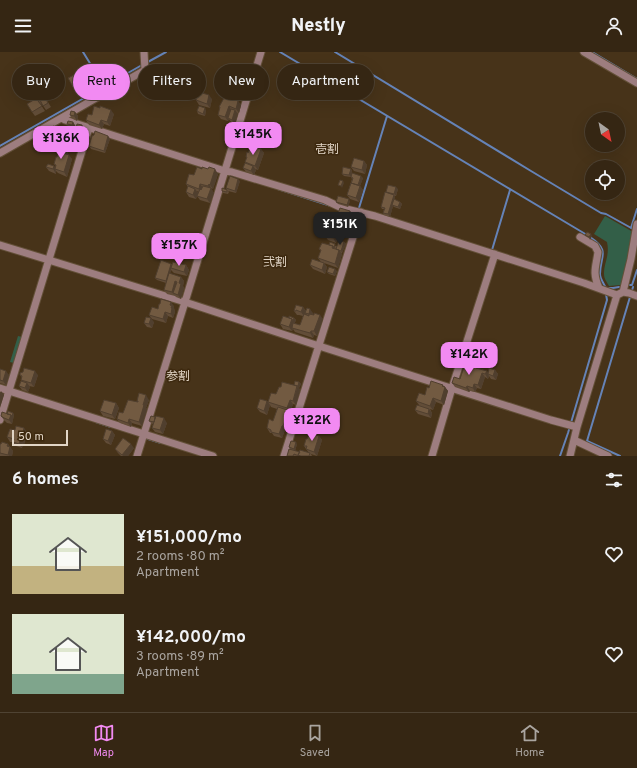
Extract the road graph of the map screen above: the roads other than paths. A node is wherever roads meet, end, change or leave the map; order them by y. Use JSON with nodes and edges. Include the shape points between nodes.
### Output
{"nodes":[{"id":1,"x":144,"y":52,"type":"edge"},
{"id":2,"x":261,"y":52,"type":"edge"},
{"id":3,"x":584,"y":52,"type":"edge"},
{"id":4,"x":637,"y":83,"type":"edge"},
{"id":5,"x":62,"y":118,"type":"junction"},
{"id":6,"x":88,"y":129,"type":"junction"},
{"id":7,"x":0,"y":153,"type":"edge"},
{"id":8,"x":225,"y":171,"type":"junction"},
{"id":9,"x":360,"y":215,"type":"junction"},
{"id":10,"x":637,"y":224,"type":"edge"},
{"id":11,"x":580,"y":237,"type":"dead end"},
{"id":12,"x":0,"y":245,"type":"edge"},
{"id":13,"x":495,"y":256,"type":"junction"},
{"id":14,"x":47,"y":260,"type":"junction"},
{"id":15,"x":603,"y":290,"type":"junction"},
{"id":16,"x":628,"y":294,"type":"edge"},
{"id":17,"x":183,"y":301,"type":"junction"},
{"id":18,"x":319,"y":346,"type":"junction"},
{"id":19,"x":0,"y":388,"type":"edge"},
{"id":20,"x":452,"y":388,"type":"junction"},
{"id":21,"x":8,"y":393,"type":"junction"},
{"id":22,"x":0,"y":420,"type":"edge"},
{"id":23,"x":573,"y":425,"type":"junction"},
{"id":24,"x":143,"y":435,"type":"junction"},
{"id":25,"x":574,"y":440,"type":"junction"},
{"id":26,"x":137,"y":456,"type":"edge"},
{"id":27,"x":213,"y":456,"type":"edge"},
{"id":28,"x":284,"y":456,"type":"edge"},
{"id":29,"x":432,"y":456,"type":"edge"},
{"id":30,"x":570,"y":456,"type":"edge"},
{"id":31,"x":608,"y":456,"type":"edge"}],
"edges":[{"from":1,"to":5,"type":"street","via":[[145,70]]},
{"from":2,"to":8,"type":"street"},
{"from":3,"to":4,"type":"street"},
{"from":5,"to":6,"type":"street"},
{"from":5,"to":7,"type":"street"},
{"from":6,"to":8,"type":"street"},
{"from":6,"to":14,"type":"street"},
{"from":8,"to":9,"type":"street","via":[[325,200]]},
{"from":8,"to":17,"type":"street"},
{"from":9,"to":13,"type":"street","via":[[375,216]]},
{"from":9,"to":18,"type":"street"},
{"from":10,"to":16,"type":"street"},
{"from":11,"to":15,"type":"street","via":[[595,246],[598,252],[594,274]]},
{"from":12,"to":14,"type":"street"},
{"from":13,"to":15,"type":"street"},
{"from":13,"to":20,"type":"street"},
{"from":14,"to":17,"type":"street"},
{"from":14,"to":21,"type":"street"},
{"from":15,"to":16,"type":"street"},
{"from":16,"to":23,"type":"street"},
{"from":17,"to":18,"type":"street"},
{"from":17,"to":24,"type":"street"},
{"from":18,"to":20,"type":"street"},
{"from":18,"to":28,"type":"street"},
{"from":19,"to":21,"type":"street"},
{"from":20,"to":23,"type":"street"},
{"from":20,"to":29,"type":"street"},
{"from":21,"to":22,"type":"street"},
{"from":21,"to":24,"type":"street"},
{"from":23,"to":25,"type":"street"},
{"from":24,"to":26,"type":"street"},
{"from":24,"to":27,"type":"street"},
{"from":25,"to":30,"type":"street"},
{"from":25,"to":31,"type":"street"}]}
